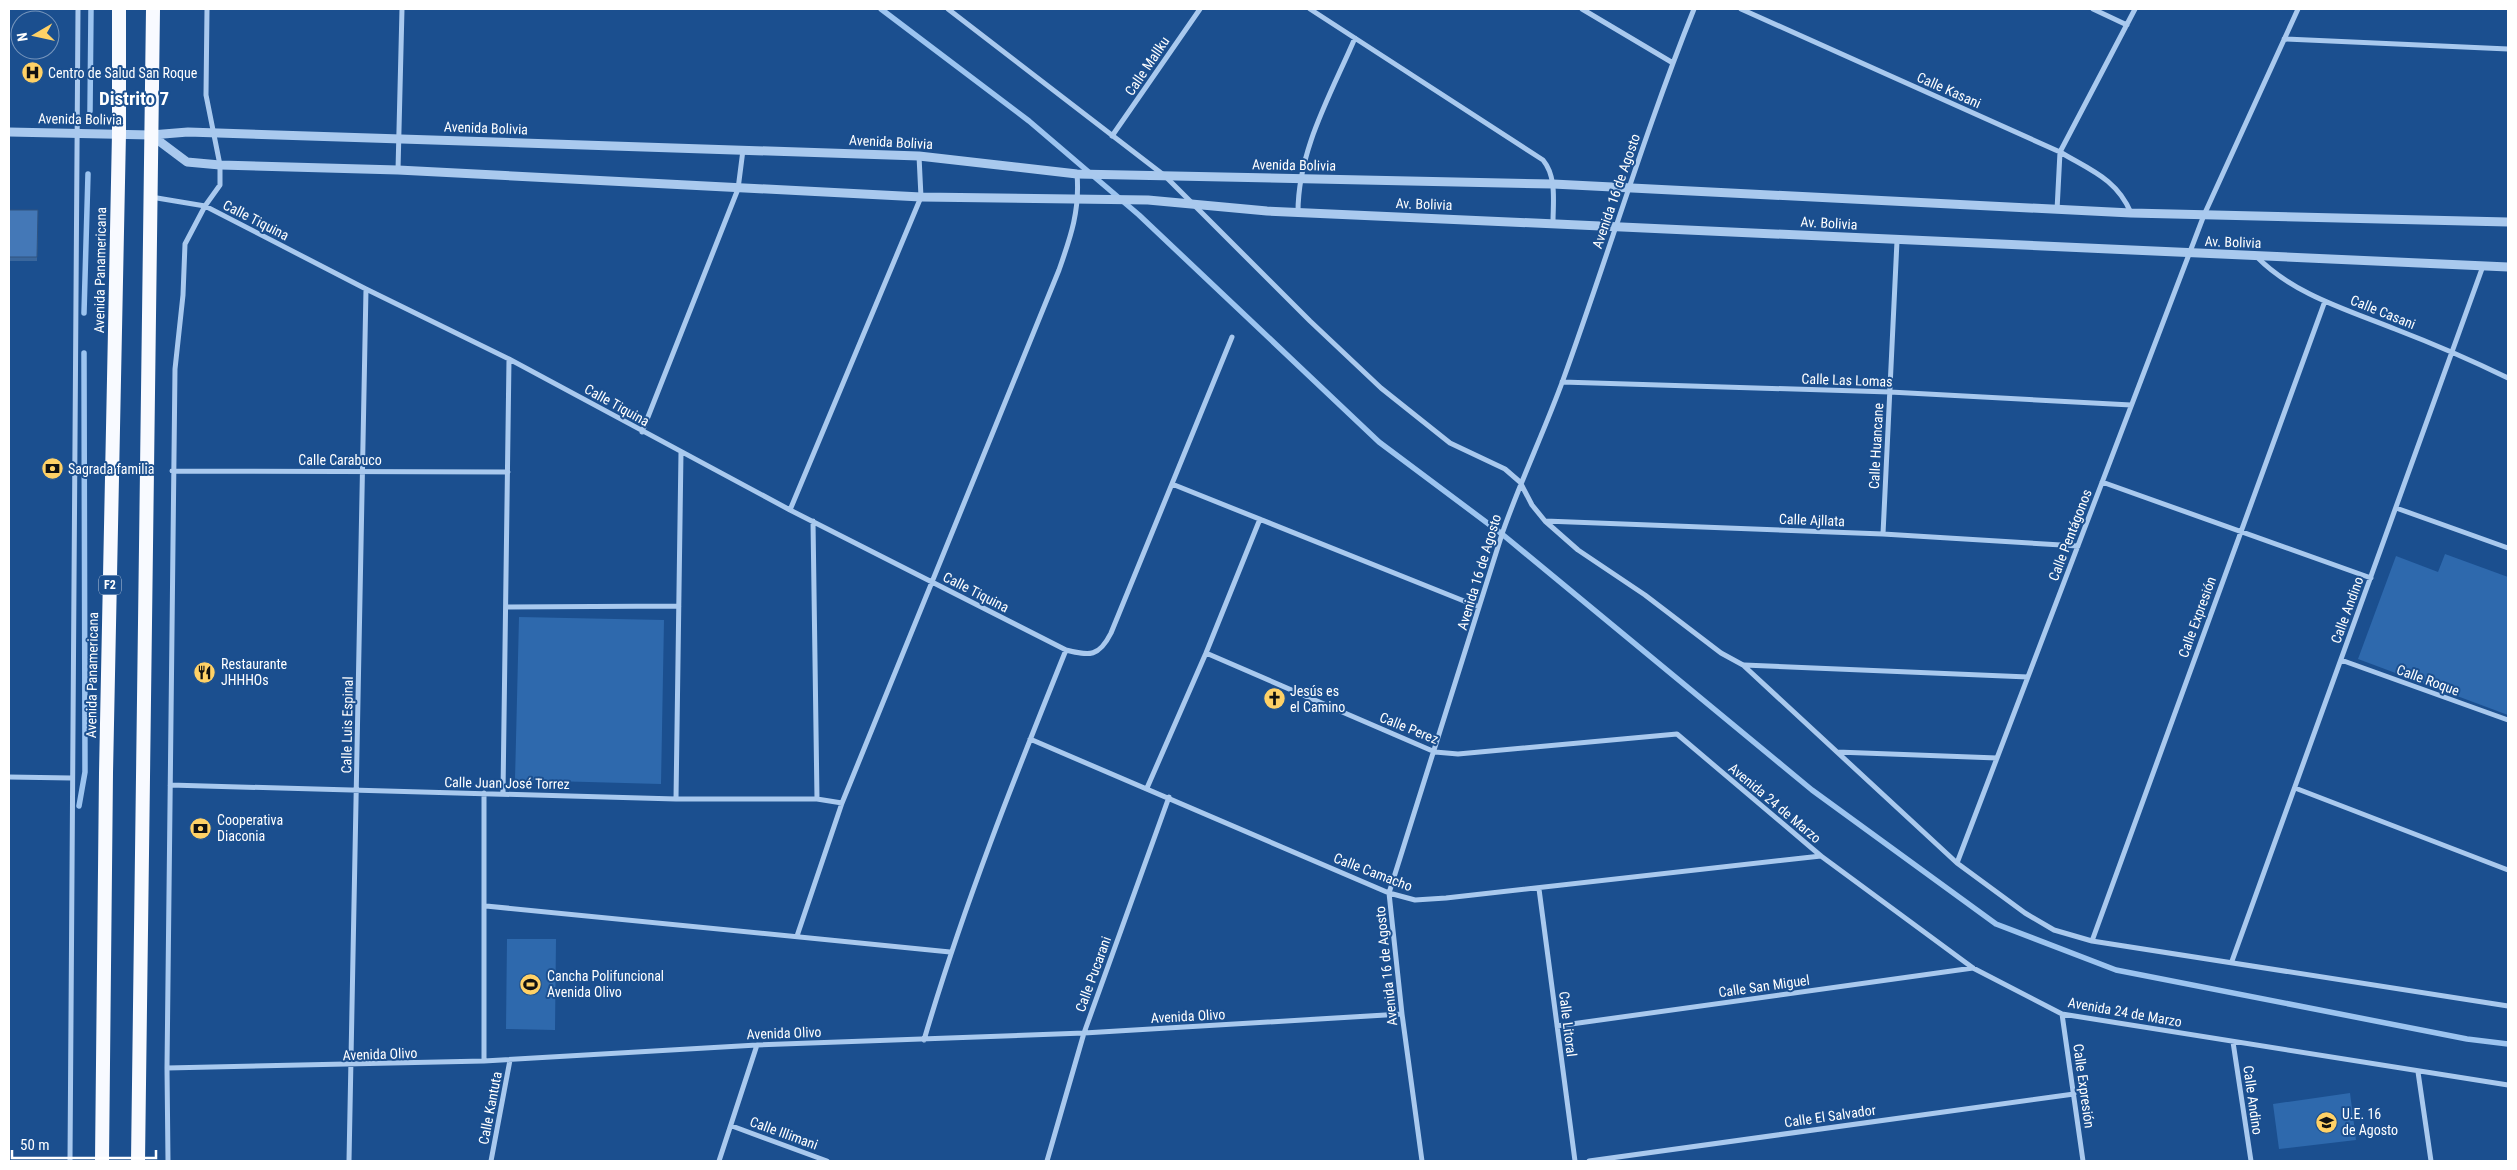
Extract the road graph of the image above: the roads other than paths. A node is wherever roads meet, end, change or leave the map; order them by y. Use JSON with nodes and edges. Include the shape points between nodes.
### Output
{"nodes":[{"id":1,"x":78,"y":9,"type":"edge"},
{"id":2,"x":119,"y":9,"type":"edge"},
{"id":3,"x":153,"y":9,"type":"edge"},
{"id":4,"x":207,"y":9,"type":"edge"},
{"id":5,"x":402,"y":9,"type":"edge"},
{"id":6,"x":948,"y":9,"type":"edge"},
{"id":7,"x":1200,"y":9,"type":"edge"},
{"id":8,"x":1310,"y":9,"type":"edge"},
{"id":9,"x":1582,"y":9,"type":"edge"},
{"id":10,"x":1694,"y":9,"type":"edge"},
{"id":11,"x":1741,"y":9,"type":"edge"},
{"id":12,"x":2093,"y":9,"type":"edge"},
{"id":13,"x":2135,"y":9,"type":"edge"},
{"id":14,"x":2298,"y":9,"type":"edge"},
{"id":15,"x":2127,"y":25,"type":"junction"},
{"id":16,"x":1355,"y":38,"type":"junction"},
{"id":17,"x":2284,"y":39,"type":"junction"},
{"id":18,"x":2508,"y":50,"type":"edge"},
{"id":19,"x":1672,"y":63,"type":"junction"},
{"id":20,"x":9,"y":132,"type":"edge"},
{"id":21,"x":214,"y":132,"type":"junction"},
{"id":22,"x":120,"y":133,"type":"junction"},
{"id":23,"x":75,"y":134,"type":"junction"},
{"id":24,"x":151,"y":135,"type":"junction"},
{"id":25,"x":1112,"y":136,"type":"junction"},
{"id":26,"x":399,"y":139,"type":"junction"},
{"id":27,"x":743,"y":150,"type":"junction"},
{"id":28,"x":2060,"y":152,"type":"junction"},
{"id":29,"x":918,"y":156,"type":"junction"},
{"id":30,"x":220,"y":165,"type":"junction"},
{"id":31,"x":398,"y":170,"type":"junction"},
{"id":32,"x":1077,"y":174,"type":"junction"},
{"id":33,"x":1165,"y":176,"type":"junction"},
{"id":34,"x":1300,"y":179,"type":"junction"},
{"id":35,"x":1553,"y":184,"type":"junction"},
{"id":36,"x":738,"y":189,"type":"junction"},
{"id":37,"x":1628,"y":189,"type":"junction"},
{"id":38,"x":150,"y":197,"type":"junction"},
{"id":39,"x":920,"y":197,"type":"junction"},
{"id":40,"x":1079,"y":199,"type":"junction"},
{"id":41,"x":1193,"y":203,"type":"junction"},
{"id":42,"x":205,"y":206,"type":"junction"},
{"id":43,"x":2057,"y":210,"type":"junction"},
{"id":44,"x":1298,"y":212,"type":"junction"},
{"id":45,"x":2131,"y":213,"type":"junction"},
{"id":46,"x":2204,"y":215,"type":"junction"},
{"id":47,"x":2508,"y":222,"type":"edge"},
{"id":48,"x":1553,"y":223,"type":"junction"},
{"id":49,"x":1617,"y":226,"type":"junction"},
{"id":50,"x":1897,"y":240,"type":"junction"},
{"id":51,"x":2188,"y":254,"type":"junction"},
{"id":52,"x":2257,"y":257,"type":"junction"},
{"id":53,"x":2483,"y":266,"type":"junction"},
{"id":54,"x":2508,"y":267,"type":"edge"},
{"id":55,"x":366,"y":289,"type":"junction"},
{"id":56,"x":2325,"y":301,"type":"junction"},
{"id":57,"x":1232,"y":336,"type":"dead end"},
{"id":58,"x":2452,"y":352,"type":"junction"},
{"id":59,"x":510,"y":359,"type":"junction"},
{"id":60,"x":2508,"y":378,"type":"edge"},
{"id":61,"x":1562,"y":382,"type":"junction"},
{"id":62,"x":1890,"y":392,"type":"junction"},
{"id":63,"x":2131,"y":406,"type":"junction"},
{"id":64,"x":642,"y":432,"type":"junction"},
{"id":65,"x":681,"y":452,"type":"junction"},
{"id":66,"x":172,"y":471,"type":"junction"},
{"id":67,"x":361,"y":471,"type":"junction"},
{"id":68,"x":508,"y":472,"type":"junction"},
{"id":69,"x":1520,"y":482,"type":"junction"},
{"id":70,"x":2102,"y":482,"type":"junction"},
{"id":71,"x":1172,"y":484,"type":"junction"},
{"id":72,"x":2396,"y":508,"type":"junction"},
{"id":73,"x":790,"y":510,"type":"junction"},
{"id":74,"x":1260,"y":519,"type":"junction"},
{"id":75,"x":813,"y":521,"type":"junction"},
{"id":76,"x":1545,"y":521,"type":"junction"},
{"id":77,"x":2240,"y":531,"type":"junction"},
{"id":78,"x":1883,"y":534,"type":"junction"},
{"id":79,"x":2078,"y":546,"type":"junction"},
{"id":80,"x":2508,"y":548,"type":"edge"},
{"id":81,"x":2371,"y":578,"type":"junction"},
{"id":82,"x":933,"y":583,"type":"junction"},
{"id":83,"x":678,"y":606,"type":"junction"},
{"id":84,"x":506,"y":607,"type":"junction"},
{"id":85,"x":1480,"y":607,"type":"junction"},
{"id":86,"x":1066,"y":650,"type":"junction"},
{"id":87,"x":1206,"y":653,"type":"junction"},
{"id":88,"x":2341,"y":660,"type":"junction"},
{"id":89,"x":1743,"y":665,"type":"junction"},
{"id":90,"x":2028,"y":677,"type":"junction"},
{"id":91,"x":2508,"y":720,"type":"edge"},
{"id":92,"x":1677,"y":734,"type":"joint"},
{"id":93,"x":1030,"y":739,"type":"junction"},
{"id":94,"x":1435,"y":752,"type":"junction"},
{"id":95,"x":1836,"y":752,"type":"junction"},
{"id":96,"x":1997,"y":758,"type":"junction"},
{"id":97,"x":9,"y":777,"type":"edge"},
{"id":98,"x":71,"y":778,"type":"junction"},
{"id":99,"x":170,"y":785,"type":"junction"},
{"id":100,"x":1147,"y":788,"type":"junction"},
{"id":101,"x":2296,"y":788,"type":"junction"},
{"id":102,"x":357,"y":791,"type":"junction"},
{"id":103,"x":484,"y":793,"type":"junction"},
{"id":104,"x":503,"y":793,"type":"junction"},
{"id":105,"x":1169,"y":798,"type":"junction"},
{"id":106,"x":676,"y":799,"type":"junction"},
{"id":107,"x":817,"y":800,"type":"junction"},
{"id":108,"x":842,"y":803,"type":"junction"},
{"id":109,"x":1821,"y":856,"type":"junction"},
{"id":110,"x":1957,"y":862,"type":"junction"},
{"id":111,"x":2508,"y":870,"type":"edge"},
{"id":112,"x":1539,"y":889,"type":"junction"},
{"id":113,"x":1389,"y":894,"type":"junction"},
{"id":114,"x":486,"y":906,"type":"junction"},
{"id":115,"x":797,"y":936,"type":"junction"},
{"id":116,"x":2092,"y":941,"type":"junction"},
{"id":117,"x":950,"y":952,"type":"junction"},
{"id":118,"x":2232,"y":961,"type":"junction"},
{"id":119,"x":1973,"y":968,"type":"junction"},
{"id":120,"x":2508,"y":1006,"type":"edge"},
{"id":121,"x":1402,"y":1014,"type":"junction"},
{"id":122,"x":2062,"y":1014,"type":"junction"},
{"id":123,"x":1558,"y":1026,"type":"junction"},
{"id":124,"x":1084,"y":1033,"type":"junction"},
{"id":125,"x":924,"y":1040,"type":"junction"},
{"id":126,"x":2233,"y":1042,"type":"junction"},
{"id":127,"x":757,"y":1044,"type":"junction"},
{"id":128,"x":510,"y":1060,"type":"junction"},
{"id":129,"x":484,"y":1061,"type":"junction"},
{"id":130,"x":349,"y":1066,"type":"junction"},
{"id":131,"x":167,"y":1068,"type":"junction"},
{"id":132,"x":2418,"y":1072,"type":"junction"},
{"id":133,"x":2508,"y":1085,"type":"edge"},
{"id":134,"x":2074,"y":1094,"type":"junction"},
{"id":135,"x":732,"y":1126,"type":"junction"},
{"id":136,"x":70,"y":1161,"type":"edge"},
{"id":137,"x":102,"y":1161,"type":"edge"},
{"id":138,"x":138,"y":1161,"type":"edge"},
{"id":139,"x":168,"y":1161,"type":"edge"},
{"id":140,"x":349,"y":1161,"type":"edge"},
{"id":141,"x":491,"y":1161,"type":"edge"},
{"id":142,"x":719,"y":1161,"type":"edge"},
{"id":143,"x":827,"y":1161,"type":"edge"},
{"id":144,"x":1046,"y":1161,"type":"edge"},
{"id":145,"x":1422,"y":1161,"type":"edge"},
{"id":146,"x":1575,"y":1161,"type":"edge"},
{"id":147,"x":1589,"y":1161,"type":"edge"},
{"id":148,"x":2083,"y":1161,"type":"edge"},
{"id":149,"x":2251,"y":1161,"type":"edge"},
{"id":150,"x":2431,"y":1161,"type":"edge"}],
"edges":[{"from":1,"to":23,"type":"street"},
{"from":2,"to":22,"type":"highway","name":"Avenida Panamericana","number":"F2"},
{"from":3,"to":24,"type":"highway"},
{"from":4,"to":21,"type":"street","via":[[206,95]]},
{"from":5,"to":26,"type":"street"},
{"from":6,"to":25,"type":"street"},
{"from":7,"to":25,"type":"street","name":"Calle Mallku"},
{"from":8,"to":16,"type":"street"},
{"from":9,"to":19,"type":"street"},
{"from":10,"to":19,"type":"street","name":"Avenida 16 de Agosto"},
{"from":11,"to":28,"type":"street","name":"Calle Kasani"},
{"from":12,"to":15,"type":"street"},
{"from":13,"to":15,"type":"street"},
{"from":14,"to":17,"type":"street","name":"Calle Pentágonos"},
{"from":15,"to":28,"type":"street"},
{"from":16,"to":34,"type":"street","via":[[1310,142]]},
{"from":16,"to":35,"type":"street","via":[[1544,160],[1550,168]]},
{"from":17,"to":18,"type":"street"},
{"from":17,"to":46,"type":"street","name":"Calle Pentágonos"},
{"from":19,"to":37,"type":"street","name":"Avenida 16 de Agosto"},
{"from":20,"to":23,"type":"street","name":"Avenida Bolivia"},
{"from":21,"to":24,"type":"street","name":"Avenida Bolivia"},
{"from":21,"to":26,"type":"street","name":"Avenida Bolivia"},
{"from":21,"to":30,"type":"street"},
{"from":22,"to":23,"type":"street","name":"Avenida Bolivia"},
{"from":22,"to":24,"type":"street","name":"Avenida Bolivia"},
{"from":22,"to":137,"type":"highway","name":"Avenida Panamericana","number":"F2","via":[[106,763]]},
{"from":23,"to":98,"type":"street"},
{"from":24,"to":30,"type":"street","via":[[188,162]]},
{"from":24,"to":38,"type":"highway"},
{"from":25,"to":33,"type":"street"},
{"from":26,"to":27,"type":"street","name":"Avenida Bolivia"},
{"from":26,"to":31,"type":"street"},
{"from":27,"to":29,"type":"street","name":"Avenida Bolivia"},
{"from":27,"to":36,"type":"street"},
{"from":28,"to":43,"type":"street"},
{"from":28,"to":45,"type":"street","name":"Calle Kasani","via":[[2119,190]]},
{"from":29,"to":32,"type":"street","name":"Avenida Bolivia"},
{"from":29,"to":39,"type":"street"},
{"from":30,"to":31,"type":"street"},
{"from":30,"to":42,"type":"street","via":[[220,184]]},
{"from":31,"to":36,"type":"street"},
{"from":32,"to":33,"type":"street","name":"Avenida Bolivia"},
{"from":32,"to":40,"type":"street"},
{"from":33,"to":34,"type":"street","name":"Avenida Bolivia"},
{"from":33,"to":41,"type":"street"},
{"from":34,"to":35,"type":"street","name":"Avenida Bolivia"},
{"from":34,"to":44,"type":"street"},
{"from":35,"to":37,"type":"street","name":"Avenida Bolivia"},
{"from":35,"to":48,"type":"street"},
{"from":36,"to":39,"type":"street"},
{"from":36,"to":64,"type":"street"},
{"from":37,"to":43,"type":"street","name":"Av. Bolivia"},
{"from":37,"to":49,"type":"street","name":"Avenida 16 de Agosto"},
{"from":38,"to":42,"type":"street","name":"Calle Tiquina"},
{"from":38,"to":138,"type":"highway"},
{"from":39,"to":40,"type":"street","name":"Av. Bolivia"},
{"from":39,"to":73,"type":"street"},
{"from":40,"to":41,"type":"street","name":"Av. Bolivia"},
{"from":40,"to":82,"type":"street","via":[[1059,270]]},
{"from":41,"to":44,"type":"street","name":"Av. Bolivia"},
{"from":41,"to":69,"type":"street","via":[[1310,322],[1381,388],[1450,443],[1505,470]]},
{"from":42,"to":55,"type":"street","name":"Calle Tiquina"},
{"from":42,"to":66,"type":"street","via":[[185,244],[175,369]]},
{"from":43,"to":45,"type":"street","name":"Av. Bolivia"},
{"from":44,"to":48,"type":"street","name":"Av. Bolivia"},
{"from":45,"to":46,"type":"street","name":"Av. Bolivia"},
{"from":46,"to":47,"type":"street","name":"Av. Bolivia"},
{"from":46,"to":51,"type":"street","name":"Calle Pentágonos"},
{"from":48,"to":49,"type":"street","name":"Av. Bolivia"},
{"from":49,"to":50,"type":"street","name":"Av. Bolivia"},
{"from":49,"to":61,"type":"street","name":"Avenida 16 de Agosto"},
{"from":50,"to":51,"type":"street","name":"Av. Bolivia"},
{"from":50,"to":62,"type":"street","name":"Calle Huancane"},
{"from":51,"to":52,"type":"street","name":"Av. Bolivia"},
{"from":51,"to":63,"type":"street","name":"Calle Pentágonos"},
{"from":52,"to":53,"type":"street","name":"Av. Bolivia"},
{"from":52,"to":56,"type":"street","name":"Calle Casani","via":[[2274,274]]},
{"from":53,"to":54,"type":"street","name":"Av. Bolivia"},
{"from":53,"to":58,"type":"street","name":"Calle Andino"},
{"from":55,"to":59,"type":"street","name":"Calle Tiquina"},
{"from":55,"to":67,"type":"street","name":"Calle Luis Espinal"},
{"from":56,"to":58,"type":"street","name":"Calle Casani"},
{"from":56,"to":77,"type":"street","name":"Calle Expresión"},
{"from":57,"to":71,"type":"street","name":"Calle Tiquina"},
{"from":58,"to":60,"type":"street","name":"Calle Casani"},
{"from":58,"to":72,"type":"street","name":"Calle Andino"},
{"from":59,"to":64,"type":"street","name":"Calle Tiquina"},
{"from":59,"to":68,"type":"street"},
{"from":61,"to":62,"type":"street","name":"Calle Las Lomas"},
{"from":61,"to":69,"type":"street","name":"Avenida 16 de Agosto"},
{"from":62,"to":63,"type":"street","name":"Calle Las Lomas"},
{"from":62,"to":78,"type":"street","name":"Calle Huancane"},
{"from":63,"to":70,"type":"street","name":"Calle Pentágonos"},
{"from":64,"to":65,"type":"street","name":"Calle Tiquina"},
{"from":65,"to":73,"type":"street","name":"Calle Tiquina"},
{"from":65,"to":83,"type":"street"},
{"from":66,"to":67,"type":"street","name":"Calle Carabuco"},
{"from":66,"to":99,"type":"street"},
{"from":67,"to":68,"type":"street","name":"Calle Carabuco"},
{"from":67,"to":102,"type":"street","name":"Calle Luis Espinal"},
{"from":68,"to":84,"type":"street"},
{"from":69,"to":76,"type":"street"},
{"from":69,"to":85,"type":"street","name":"Avenida 16 de Agosto"},
{"from":70,"to":77,"type":"street"},
{"from":70,"to":79,"type":"street","name":"Calle Pentágonos"},
{"from":71,"to":74,"type":"street"},
{"from":71,"to":86,"type":"street","name":"Calle Tiquina","via":[[1105,645],[1091,654]]},
{"from":72,"to":80,"type":"street"},
{"from":72,"to":81,"type":"street","name":"Calle Andino"},
{"from":73,"to":75,"type":"street","name":"Calle Tiquina"},
{"from":74,"to":85,"type":"street"},
{"from":74,"to":87,"type":"street"},
{"from":75,"to":82,"type":"street","name":"Calle Tiquina"},
{"from":75,"to":107,"type":"street"},
{"from":76,"to":78,"type":"street","name":"Calle Ajllata"},
{"from":76,"to":89,"type":"street","via":[[1578,550],[1645,595],[1721,653]]},
{"from":77,"to":81,"type":"street"},
{"from":77,"to":116,"type":"street","name":"Calle Expresión"},
{"from":78,"to":79,"type":"street","name":"Calle Ajllata"},
{"from":79,"to":90,"type":"street","name":"Calle Pentágonos"},
{"from":81,"to":88,"type":"street","name":"Calle Andino"},
{"from":82,"to":86,"type":"street","name":"Calle Tiquina"},
{"from":82,"to":108,"type":"street"},
{"from":83,"to":84,"type":"street"},
{"from":83,"to":106,"type":"street"},
{"from":84,"to":104,"type":"street"},
{"from":85,"to":94,"type":"street","name":"Avenida 16 de Agosto"},
{"from":86,"to":93,"type":"street"},
{"from":87,"to":94,"type":"street","name":"Calle Perez"},
{"from":87,"to":100,"type":"street"},
{"from":88,"to":91,"type":"street","name":"Calle Roque"},
{"from":88,"to":101,"type":"street","name":"Calle Andino"},
{"from":89,"to":90,"type":"street"},
{"from":89,"to":95,"type":"street"},
{"from":90,"to":96,"type":"street","name":"Calle Pentágonos"},
{"from":92,"to":94,"type":"street","name":"Calle Perez","via":[[1458,754]]},
{"from":92,"to":109,"type":"street","name":"Avenida 24 de Marzo"},
{"from":93,"to":100,"type":"street","name":"Calle Camacho"},
{"from":93,"to":117,"type":"street"},
{"from":94,"to":113,"type":"street","name":"Avenida 16 de Agosto"},
{"from":95,"to":96,"type":"street"},
{"from":95,"to":110,"type":"street"},
{"from":96,"to":110,"type":"street","name":"Calle Pentágonos"},
{"from":97,"to":98,"type":"street"},
{"from":98,"to":136,"type":"street"},
{"from":99,"to":102,"type":"street","name":"Calle Juan José Torrez"},
{"from":99,"to":131,"type":"street"},
{"from":100,"to":105,"type":"street","name":"Calle Camacho"},
{"from":101,"to":111,"type":"street"},
{"from":101,"to":118,"type":"street","name":"Calle Andino"},
{"from":102,"to":103,"type":"street","name":"Calle Juan José Torrez"},
{"from":102,"to":130,"type":"street","name":"Calle Luis Espinal"},
{"from":103,"to":104,"type":"street","name":"Calle Juan José Torrez"},
{"from":103,"to":114,"type":"street"},
{"from":104,"to":106,"type":"street","name":"Calle Juan José Torrez"},
{"from":105,"to":113,"type":"street","name":"Calle Camacho"},
{"from":105,"to":124,"type":"street","name":"Calle Pucarani"},
{"from":106,"to":107,"type":"street","name":"Calle Juan José Torrez"},
{"from":107,"to":108,"type":"street","name":"Calle Juan José Torrez"},
{"from":108,"to":115,"type":"street"},
{"from":109,"to":112,"type":"street","name":"Calle Camacho"},
{"from":109,"to":119,"type":"street","name":"Avenida 24 de Marzo"},
{"from":110,"to":116,"type":"street","via":[[2025,913],[2054,930]]},
{"from":112,"to":113,"type":"street","name":"Calle Camacho","via":[[1415,900]]},
{"from":112,"to":123,"type":"street","name":"Calle Litoral"},
{"from":113,"to":121,"type":"street","name":"Avenida 16 de Agosto"},
{"from":114,"to":115,"type":"street"},
{"from":114,"to":129,"type":"street"},
{"from":115,"to":117,"type":"street"},
{"from":116,"to":118,"type":"street"},
{"from":117,"to":125,"type":"street"},
{"from":118,"to":120,"type":"street"},
{"from":119,"to":122,"type":"street","name":"Avenida 24 de Marzo"},
{"from":119,"to":123,"type":"street","name":"Calle San Miguel"},
{"from":121,"to":124,"type":"street","name":"Avenida Olivo"},
{"from":121,"to":145,"type":"street","name":"Avenida 16 de Agosto"},
{"from":122,"to":126,"type":"street","name":"Avenida 24 de Marzo"},
{"from":122,"to":134,"type":"street","name":"Calle Expresión"},
{"from":123,"to":146,"type":"street","name":"Calle Litoral"},
{"from":124,"to":125,"type":"street","name":"Avenida Olivo"},
{"from":124,"to":144,"type":"street","name":"Calle Pucarani"},
{"from":125,"to":127,"type":"street","name":"Avenida Olivo"},
{"from":126,"to":132,"type":"street","name":"Avenida 24 de Marzo"},
{"from":126,"to":149,"type":"street","name":"Calle Andino"},
{"from":127,"to":128,"type":"street","name":"Avenida Olivo"},
{"from":127,"to":135,"type":"street"},
{"from":128,"to":129,"type":"street","name":"Avenida Olivo"},
{"from":128,"to":141,"type":"street","name":"Calle Kantuta"},
{"from":129,"to":130,"type":"street","name":"Avenida Olivo"},
{"from":130,"to":131,"type":"street","name":"Avenida Olivo"},
{"from":130,"to":140,"type":"street","name":"Calle Luis Espinal"},
{"from":131,"to":139,"type":"street"},
{"from":132,"to":133,"type":"street","name":"Avenida 24 de Marzo"},
{"from":132,"to":150,"type":"street"},
{"from":134,"to":147,"type":"street","name":"Calle El Salvador"},
{"from":134,"to":148,"type":"street","name":"Calle Expresión"},
{"from":135,"to":142,"type":"street"},
{"from":135,"to":143,"type":"street","name":"Calle Illimani"}]}
